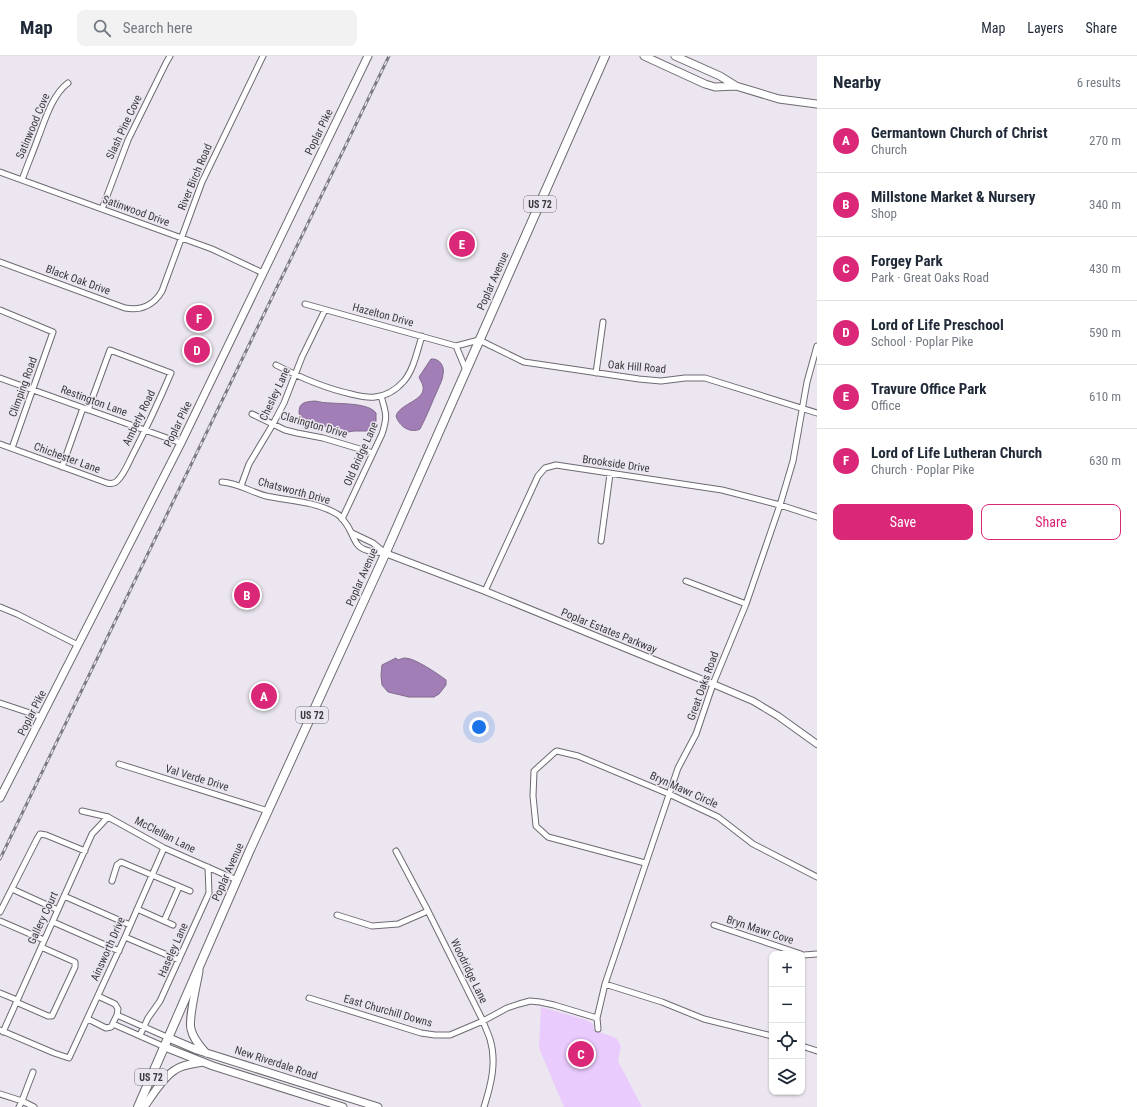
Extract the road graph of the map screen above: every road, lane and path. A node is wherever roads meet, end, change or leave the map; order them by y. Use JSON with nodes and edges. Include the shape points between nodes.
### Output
{"nodes":[{"id":1,"x":170,"y":56,"type":"edge"},
{"id":2,"x":263,"y":56,"type":"edge"},
{"id":3,"x":368,"y":56,"type":"edge"},
{"id":4,"x":605,"y":56,"type":"edge"},
{"id":5,"x":644,"y":56,"type":"edge"},
{"id":6,"x":675,"y":56,"type":"edge"},
{"id":7,"x":68,"y":83,"type":"dead end"},
{"id":8,"x":736,"y":86,"type":"junction"},
{"id":9,"x":817,"y":104,"type":"edge"},
{"id":10,"x":0,"y":172,"type":"edge"},
{"id":11,"x":22,"y":180,"type":"junction"},
{"id":12,"x":102,"y":209,"type":"junction"},
{"id":13,"x":181,"y":238,"type":"junction"},
{"id":14,"x":0,"y":262,"type":"edge"},
{"id":15,"x":263,"y":273,"type":"junction"},
{"id":16,"x":305,"y":304,"type":"dead end"},
{"id":17,"x":149,"y":305,"type":"joint"},
{"id":18,"x":0,"y":310,"type":"edge"},
{"id":19,"x":325,"y":310,"type":"junction"},
{"id":20,"x":603,"y":322,"type":"dead end"},
{"id":21,"x":422,"y":336,"type":"junction"},
{"id":22,"x":479,"y":340,"type":"junction"},
{"id":23,"x":456,"y":346,"type":"junction"},
{"id":24,"x":817,"y":346,"type":"edge"},
{"id":25,"x":276,"y":366,"type":"dead end"},
{"id":26,"x":466,"y":370,"type":"junction"},
{"id":27,"x":596,"y":373,"type":"junction"},
{"id":28,"x":296,"y":375,"type":"junction"},
{"id":29,"x":0,"y":378,"type":"edge"},
{"id":30,"x":33,"y":390,"type":"junction"},
{"id":31,"x":381,"y":396,"type":"junction"},
{"id":32,"x":86,"y":409,"type":"junction"},
{"id":33,"x":802,"y":409,"type":"junction"},
{"id":34,"x":817,"y":413,"type":"edge"},
{"id":35,"x":252,"y":414,"type":"dead end"},
{"id":36,"x":273,"y":424,"type":"junction"},
{"id":37,"x":146,"y":431,"type":"junction"},
{"id":38,"x":181,"y":443,"type":"junction"},
{"id":39,"x":0,"y":444,"type":"edge"},
{"id":40,"x":12,"y":448,"type":"junction"},
{"id":41,"x":373,"y":453,"type":"junction"},
{"id":42,"x":62,"y":467,"type":"junction"},
{"id":43,"x":123,"y":472,"type":"joint"},
{"id":44,"x":610,"y":474,"type":"junction"},
{"id":45,"x":222,"y":482,"type":"dead end"},
{"id":46,"x":241,"y":486,"type":"junction"},
{"id":47,"x":780,"y":505,"type":"junction"},
{"id":48,"x":817,"y":517,"type":"edge"},
{"id":49,"x":342,"y":519,"type":"junction"},
{"id":50,"x":352,"y":532,"type":"junction"},
{"id":51,"x":601,"y":541,"type":"dead end"},
{"id":52,"x":385,"y":552,"type":"junction"},
{"id":53,"x":686,"y":581,"type":"dead end"},
{"id":54,"x":486,"y":592,"type":"junction"},
{"id":55,"x":746,"y":604,"type":"junction"},
{"id":56,"x":0,"y":607,"type":"edge"},
{"id":57,"x":78,"y":644,"type":"junction"},
{"id":58,"x":713,"y":684,"type":"junction"},
{"id":59,"x":0,"y":703,"type":"edge"},
{"id":60,"x":42,"y":717,"type":"junction"},
{"id":61,"x":817,"y":744,"type":"edge"},
{"id":62,"x":119,"y":764,"type":"dead end"},
{"id":63,"x":669,"y":794,"type":"junction"},
{"id":64,"x":0,"y":798,"type":"edge"},
{"id":65,"x":82,"y":811,"type":"dead end"},
{"id":66,"x":268,"y":811,"type":"junction"},
{"id":67,"x":108,"y":817,"type":"junction"},
{"id":68,"x":164,"y":848,"type":"junction"},
{"id":69,"x":85,"y":851,"type":"junction"},
{"id":70,"x":396,"y":851,"type":"dead end"},
{"id":71,"x":646,"y":863,"type":"junction"},
{"id":72,"x":208,"y":868,"type":"junction"},
{"id":73,"x":153,"y":875,"type":"junction"},
{"id":74,"x":817,"y":877,"type":"edge"},
{"id":75,"x":237,"y":880,"type":"junction"},
{"id":76,"x":112,"y":881,"type":"dead end"},
{"id":77,"x":179,"y":887,"type":"junction"},
{"id":78,"x":12,"y":889,"type":"junction"},
{"id":79,"x":190,"y":891,"type":"dead end"},
{"id":80,"x":64,"y":896,"type":"junction"},
{"id":81,"x":137,"y":909,"type":"junction"},
{"id":82,"x":58,"y":910,"type":"junction"},
{"id":83,"x":428,"y":911,"type":"junction"},
{"id":84,"x":0,"y":912,"type":"edge"},
{"id":85,"x":337,"y":915,"type":"dead end"},
{"id":86,"x":0,"y":921,"type":"edge"},
{"id":87,"x":164,"y":921,"type":"junction"},
{"id":88,"x":53,"y":922,"type":"junction"},
{"id":89,"x":130,"y":925,"type":"junction"},
{"id":90,"x":173,"y":925,"type":"dead end"},
{"id":91,"x":714,"y":925,"type":"dead end"},
{"id":92,"x":125,"y":938,"type":"junction"},
{"id":93,"x":44,"y":940,"type":"junction"},
{"id":94,"x":41,"y":947,"type":"junction"},
{"id":95,"x":118,"y":951,"type":"junction"},
{"id":96,"x":792,"y":951,"type":"edge"},
{"id":97,"x":817,"y":954,"type":"edge"},
{"id":98,"x":805,"y":955,"type":"edge"},
{"id":99,"x":179,"y":960,"type":"junction"},
{"id":100,"x":200,"y":966,"type":"junction"},
{"id":101,"x":605,"y":984,"type":"junction"},
{"id":102,"x":0,"y":993,"type":"edge"},
{"id":103,"x":98,"y":996,"type":"junction"},
{"id":104,"x":309,"y":998,"type":"dead end"},
{"id":105,"x":17,"y":1001,"type":"junction"},
{"id":106,"x":117,"y":1015,"type":"junction"},
{"id":107,"x":596,"y":1018,"type":"junction"},
{"id":108,"x":88,"y":1019,"type":"junction"},
{"id":109,"x":483,"y":1022,"type":"junction"},
{"id":110,"x":113,"y":1024,"type":"junction"},
{"id":111,"x":144,"y":1027,"type":"junction"},
{"id":112,"x":598,"y":1029,"type":"dead end"},
{"id":113,"x":2,"y":1031,"type":"edge"},
{"id":114,"x":769,"y":1035,"type":"edge"},
{"id":115,"x":140,"y":1036,"type":"junction"},
{"id":116,"x":169,"y":1038,"type":"junction"},
{"id":117,"x":165,"y":1047,"type":"junction"},
{"id":118,"x":805,"y":1047,"type":"edge"},
{"id":119,"x":817,"y":1051,"type":"edge"},
{"id":120,"x":206,"y":1053,"type":"junction"},
{"id":121,"x":203,"y":1062,"type":"junction"},
{"id":122,"x":33,"y":1072,"type":"dead end"},
{"id":123,"x":0,"y":1094,"type":"edge"},
{"id":124,"x":22,"y":1101,"type":"junction"},
{"id":125,"x":18,"y":1107,"type":"edge"},
{"id":126,"x":34,"y":1107,"type":"edge"},
{"id":127,"x":138,"y":1107,"type":"edge"},
{"id":128,"x":144,"y":1107,"type":"edge"},
{"id":129,"x":342,"y":1107,"type":"edge"},
{"id":130,"x":378,"y":1107,"type":"edge"},
{"id":131,"x":484,"y":1107,"type":"edge"}],
"edges":[{"from":1,"to":12,"type":"street","name":"Slash Pine Cove","via":[[128,140]]},
{"from":2,"to":13,"type":"street","name":"River Birch Road","via":[[207,170]]},
{"from":3,"to":15,"type":"main road","name":"Poplar Pike"},
{"from":4,"to":22,"type":"main road","name":"Poplar Avenue","number":"US 72"},
{"from":5,"to":8,"type":"main road","via":[[705,84],[715,87]]},
{"from":6,"to":8,"type":"main road"},
{"from":7,"to":11,"type":"street","name":"Satinwood Cove","via":[[59,91],[52,105]]},
{"from":8,"to":9,"type":"main road","via":[[779,99]]},
{"from":10,"to":11,"type":"street","name":"Satinwood Drive"},
{"from":11,"to":12,"type":"street","name":"Satinwood Drive"},
{"from":12,"to":13,"type":"street","name":"Satinwood Drive"},
{"from":13,"to":15,"type":"street","name":"Satinwood Drive"},
{"from":13,"to":17,"type":"street","name":"River Birch Road","via":[[162,291]]},
{"from":14,"to":17,"type":"street","name":"Black Oak Drive","via":[[125,308]]},
{"from":15,"to":38,"type":"main road","name":"Poplar Pike"},
{"from":16,"to":19,"type":"street","name":"Hazelton Drive"},
{"from":18,"to":30,"type":"street","name":"Climping Road","via":[[54,332]]},
{"from":19,"to":21,"type":"street","name":"Hazelton Drive"},
{"from":19,"to":28,"type":"street","name":"Chesley Lane"},
{"from":20,"to":27,"type":"street"},
{"from":21,"to":23,"type":"street","name":"Hazelton Drive"},
{"from":21,"to":31,"type":"street","via":[[405,380],[392,392]]},
{"from":22,"to":23,"type":"street"},
{"from":22,"to":26,"type":"main road","name":"Poplar Avenue","number":"US 72"},
{"from":22,"to":27,"type":"street","name":"Oak Hill Road","via":[[524,362]]},
{"from":23,"to":26,"type":"street"},
{"from":24,"to":33,"type":"street","name":"Great Oaks Road"},
{"from":25,"to":28,"type":"street"},
{"from":26,"to":52,"type":"main road","name":"Poplar Avenue","number":"US 72"},
{"from":27,"to":33,"type":"street","name":"Oak Hill Road","via":[[661,381],[704,378]]},
{"from":28,"to":31,"type":"street","via":[[334,390],[366,397]]},
{"from":28,"to":36,"type":"street","name":"Chesley Lane"},
{"from":29,"to":30,"type":"street","name":"Restington Lane"},
{"from":30,"to":32,"type":"street","name":"Restington Lane"},
{"from":30,"to":40,"type":"street","name":"Climping Road"},
{"from":31,"to":41,"type":"street","name":"Old Bridge Lane","via":[[386,420]]},
{"from":32,"to":37,"type":"street","name":"Restington Lane"},
{"from":32,"to":37,"type":"street","name":"Amberly Road","via":[[110,350],[171,373]]},
{"from":32,"to":42,"type":"street"},
{"from":33,"to":34,"type":"street","name":"Oak Hill Road"},
{"from":33,"to":47,"type":"street","name":"Great Oaks Road","via":[[793,461]]},
{"from":35,"to":36,"type":"street","name":"Clarington Drive"},
{"from":36,"to":41,"type":"street","name":"Clarington Drive"},
{"from":36,"to":46,"type":"street","name":"Chesley Lane","via":[[249,464]]},
{"from":37,"to":38,"type":"street","name":"Restington Lane"},
{"from":37,"to":43,"type":"street","name":"Amberly Road"},
{"from":38,"to":57,"type":"main road","name":"Poplar Pike"},
{"from":39,"to":40,"type":"street","name":"Chichester Lane"},
{"from":40,"to":42,"type":"street","name":"Chichester Lane"},
{"from":41,"to":49,"type":"street","name":"Old Bridge Lane"},
{"from":42,"to":43,"type":"street","name":"Chichester Lane","via":[[111,484],[119,480]]},
{"from":44,"to":47,"type":"street","name":"Brookside Drive","via":[[722,490]]},
{"from":44,"to":51,"type":"street"},
{"from":44,"to":54,"type":"street","name":"Brookside Drive","via":[[556,465],[545,468],[538,476]]},
{"from":45,"to":46,"type":"street","name":"Chatsworth Drive"},
{"from":46,"to":49,"type":"street","name":"Chatsworth Drive","via":[[265,496],[317,506],[334,512]]},
{"from":47,"to":48,"type":"street","name":"Brookside Drive"},
{"from":47,"to":55,"type":"street","name":"Great Oaks Road"},
{"from":49,"to":50,"type":"street","name":"Chatsworth Drive"},
{"from":50,"to":52,"type":"street","name":"Chatsworth Drive"},
{"from":50,"to":52,"type":"street","name":"Chatsworth Drive","via":[[358,545],[370,551]]},
{"from":52,"to":54,"type":"street","name":"Poplar Estates Parkway"},
{"from":52,"to":66,"type":"main road","name":"Poplar Avenue","number":"US 72"},
{"from":53,"to":55,"type":"street"},
{"from":54,"to":58,"type":"street","name":"Poplar Estates Parkway"},
{"from":55,"to":58,"type":"street","name":"Great Oaks Road"},
{"from":56,"to":57,"type":"street"},
{"from":57,"to":60,"type":"main road","name":"Poplar Pike"},
{"from":58,"to":61,"type":"street","name":"Poplar Estates Parkway","via":[[772,712]]},
{"from":58,"to":63,"type":"street","name":"Great Oaks Road","via":[[696,734],[678,768]]},
{"from":59,"to":60,"type":"street"},
{"from":60,"to":64,"type":"main road","name":"Poplar Pike"},
{"from":62,"to":66,"type":"street","name":"Val Verde Drive"},
{"from":63,"to":71,"type":"street","name":"Great Oaks Road"},
{"from":63,"to":71,"type":"street","name":"Bryn Mawr Circle","via":[[578,756],[560,752],[555,752],[534,771],[536,826],[548,836]]},
{"from":63,"to":74,"type":"street","name":"Bryn Mawr Circle","via":[[718,817],[753,844]]},
{"from":65,"to":67,"type":"street","name":"McClellan Lane"},
{"from":66,"to":75,"type":"main road","name":"Poplar Avenue","number":"US 72"},
{"from":67,"to":68,"type":"street","name":"McClellan Lane"},
{"from":67,"to":69,"type":"street","name":"Gallery Court","via":[[92,834]]},
{"from":68,"to":72,"type":"street","name":"McClellan Lane"},
{"from":68,"to":73,"type":"street","name":"Ainsworth Drive"},
{"from":69,"to":78,"type":"street","via":[[40,834]]},
{"from":69,"to":80,"type":"street","name":"Gallery Court"},
{"from":70,"to":83,"type":"street","name":"Woodridge Lane"},
{"from":71,"to":101,"type":"street","name":"Great Oaks Road"},
{"from":72,"to":75,"type":"street","name":"McClellan Lane"},
{"from":72,"to":99,"type":"street","name":"Haseley Lane","via":[[209,893]]},
{"from":73,"to":76,"type":"street","via":[[121,862],[117,865]]},
{"from":73,"to":77,"type":"street"},
{"from":73,"to":81,"type":"street","name":"Ainsworth Drive"},
{"from":75,"to":100,"type":"main road","name":"Poplar Avenue","number":"US 72"},
{"from":77,"to":79,"type":"street"},
{"from":77,"to":87,"type":"street"},
{"from":78,"to":82,"type":"street"},
{"from":78,"to":84,"type":"street"},
{"from":80,"to":82,"type":"street","name":"Gallery Court"},
{"from":80,"to":89,"type":"street"},
{"from":81,"to":87,"type":"street"},
{"from":81,"to":89,"type":"street","name":"Ainsworth Drive"},
{"from":82,"to":88,"type":"street","name":"Gallery Court"},
{"from":83,"to":85,"type":"street","via":[[398,924],[372,926]]},
{"from":83,"to":109,"type":"street","name":"Woodridge Lane"},
{"from":86,"to":93,"type":"street"},
{"from":87,"to":90,"type":"street"},
{"from":88,"to":93,"type":"street","name":"Gallery Court"},
{"from":88,"to":95,"type":"street"},
{"from":89,"to":92,"type":"street","name":"Ainsworth Drive"},
{"from":91,"to":96,"type":"street","name":"Bryn Mawr Cove"},
{"from":92,"to":95,"type":"street","name":"Ainsworth Drive"},
{"from":92,"to":99,"type":"street"},
{"from":93,"to":94,"type":"street","name":"Gallery Court"},
{"from":94,"to":105,"type":"street","name":"Gallery Court"},
{"from":94,"to":105,"type":"street","via":[[75,962],[74,967],[52,1016]]},
{"from":95,"to":103,"type":"street","name":"Ainsworth Drive"},
{"from":97,"to":98,"type":"street","name":"Bryn Mawr Cove"},
{"from":99,"to":111,"type":"street","name":"Haseley Lane","via":[[160,1001]]},
{"from":100,"to":116,"type":"main road","name":"Poplar Avenue","number":"US 72"},
{"from":100,"to":120,"type":"main road","via":[[190,1024],[192,1034]]},
{"from":101,"to":107,"type":"street","name":"Great Oaks Road"},
{"from":101,"to":114,"type":"street","via":[[662,1002],[704,1019]]},
{"from":102,"to":105,"type":"street"},
{"from":103,"to":106,"type":"street","via":[[115,1004],[118,1009]]},
{"from":103,"to":108,"type":"street","name":"Ainsworth Drive"},
{"from":104,"to":109,"type":"street","name":"East Churchill Downs","via":[[421,1033],[435,1035],[450,1035]]},
{"from":105,"to":113,"type":"street","name":"Gallery Court"},
{"from":106,"to":110,"type":"street"},
{"from":106,"to":111,"type":"street"},
{"from":107,"to":109,"type":"street","name":"East Churchill Downs","via":[[554,1005],[530,1001],[507,1008]]},
{"from":107,"to":112,"type":"street","name":"Great Oaks Road"},
{"from":108,"to":110,"type":"street","via":[[106,1028]]},
{"from":108,"to":113,"type":"street","name":"Ainsworth Drive","via":[[69,1058]]},
{"from":109,"to":131,"type":"street","name":"Woodridge Lane","via":[[490,1040],[493,1060],[492,1076]]},
{"from":110,"to":115,"type":"street"},
{"from":111,"to":115,"type":"street","name":"Haseley Lane"},
{"from":111,"to":116,"type":"street"},
{"from":115,"to":117,"type":"street"},
{"from":116,"to":117,"type":"main road","name":"Poplar Avenue","number":"US 72"},
{"from":116,"to":120,"type":"main road","name":"New Riverdale Road"},
{"from":117,"to":121,"type":"main road","name":"New Riverdale Road"},
{"from":117,"to":127,"type":"main road","name":"Poplar Avenue","number":"US 72"},
{"from":118,"to":119,"type":"street"},
{"from":120,"to":130,"type":"main road","name":"New Riverdale Road"},
{"from":121,"to":128,"type":"main road","via":[[174,1070]]},
{"from":121,"to":129,"type":"main road","name":"New Riverdale Road"},
{"from":122,"to":124,"type":"street"},
{"from":123,"to":124,"type":"street"},
{"from":124,"to":125,"type":"street"},
{"from":124,"to":126,"type":"street"}]}
